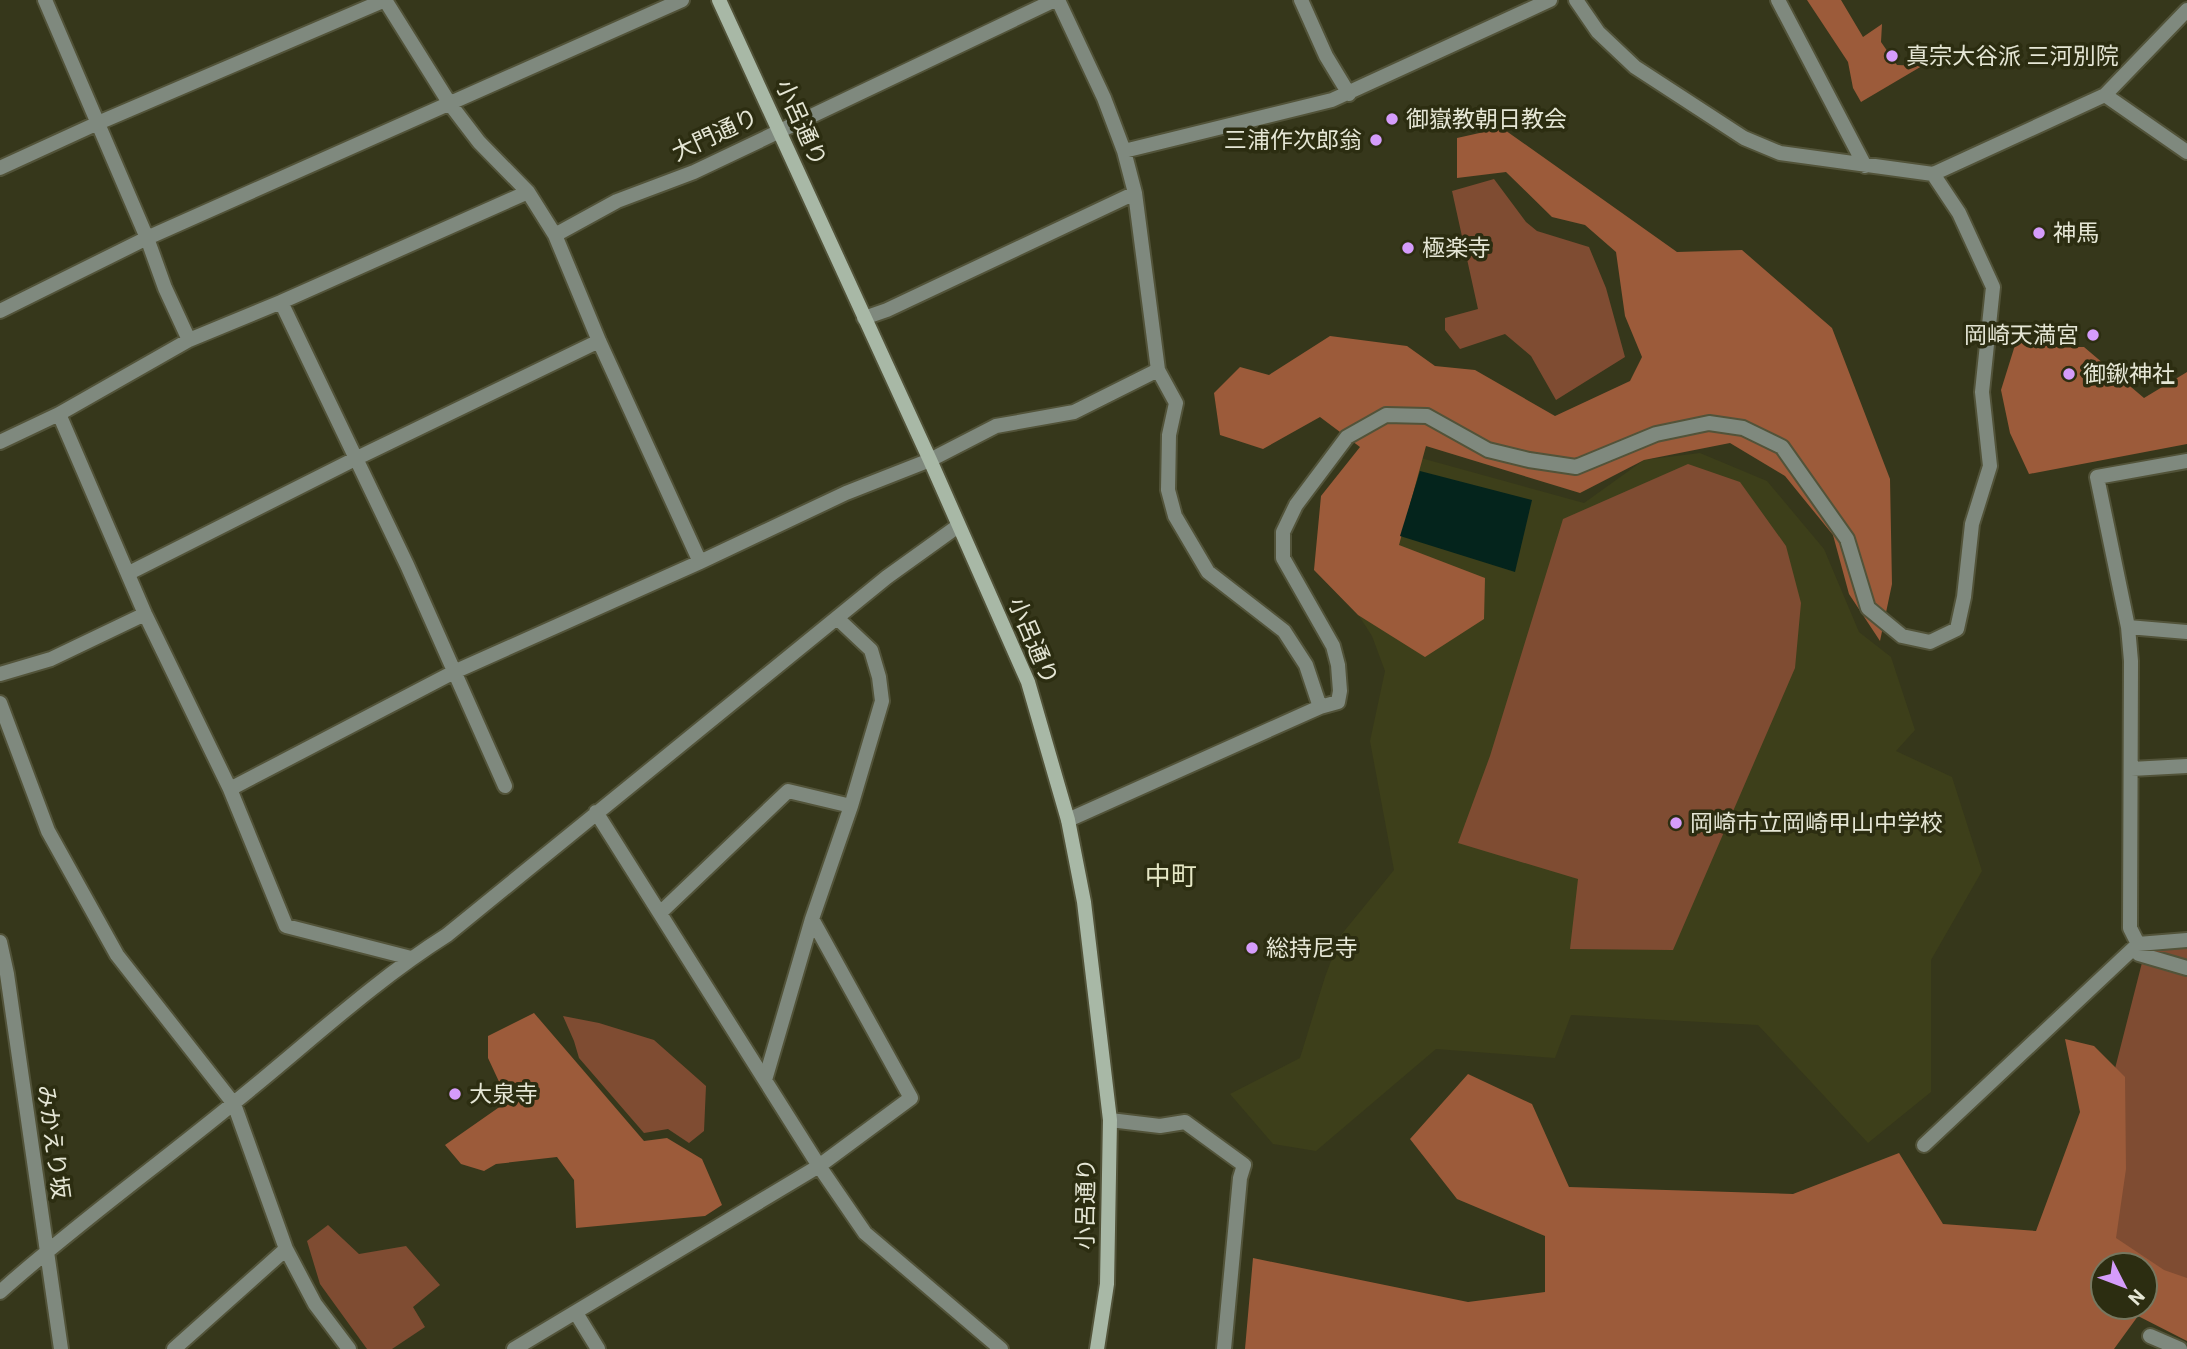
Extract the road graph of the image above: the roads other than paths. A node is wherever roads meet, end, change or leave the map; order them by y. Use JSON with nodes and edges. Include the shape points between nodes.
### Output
{"nodes":[{"id":1,"x":45,"y":0,"type":"edge"},
{"id":2,"x":385,"y":0,"type":"edge"},
{"id":3,"x":682,"y":0,"type":"edge"},
{"id":4,"x":719,"y":0,"type":"edge"},
{"id":5,"x":1056,"y":0,"type":"edge"},
{"id":6,"x":1301,"y":0,"type":"edge"},
{"id":7,"x":1550,"y":0,"type":"edge"},
{"id":8,"x":1576,"y":0,"type":"edge"},
{"id":9,"x":1778,"y":0,"type":"edge"},
{"id":10,"x":2187,"y":10,"type":"edge"},
{"id":11,"x":1349,"y":94,"type":"junction"},
{"id":12,"x":2105,"y":95,"type":"junction"},
{"id":13,"x":450,"y":104,"type":"junction"},
{"id":14,"x":98,"y":123,"type":"junction"},
{"id":15,"x":779,"y":130,"type":"junction"},
{"id":16,"x":1124,"y":151,"type":"junction"},
{"id":17,"x":2187,"y":152,"type":"edge"},
{"id":18,"x":1865,"y":166,"type":"junction"},
{"id":19,"x":0,"y":168,"type":"edge"},
{"id":20,"x":1933,"y":174,"type":"junction"},
{"id":21,"x":528,"y":191,"type":"junction"},
{"id":22,"x":1135,"y":193,"type":"junction"},
{"id":23,"x":555,"y":235,"type":"junction"},
{"id":24,"x":147,"y":238,"type":"junction"},
{"id":25,"x":281,"y":302,"type":"junction"},
{"id":26,"x":0,"y":311,"type":"edge"},
{"id":27,"x":864,"y":318,"type":"junction"},
{"id":28,"x":189,"y":340,"type":"junction"},
{"id":29,"x":598,"y":341,"type":"junction"},
{"id":30,"x":1158,"y":370,"type":"junction"},
{"id":31,"x":59,"y":414,"type":"junction"},
{"id":32,"x":0,"y":442,"type":"edge"},
{"id":33,"x":355,"y":459,"type":"junction"},
{"id":34,"x":930,"y":460,"type":"junction"},
{"id":35,"x":2187,"y":461,"type":"edge"},
{"id":36,"x":958,"y":526,"type":"junction"},
{"id":37,"x":700,"y":562,"type":"junction"},
{"id":38,"x":129,"y":573,"type":"junction"},
{"id":39,"x":145,"y":614,"type":"junction"},
{"id":40,"x":837,"y":618,"type":"junction"},
{"id":41,"x":2128,"y":627,"type":"junction"},
{"id":42,"x":2187,"y":632,"type":"edge"},
{"id":43,"x":453,"y":672,"type":"junction"},
{"id":44,"x":0,"y":674,"type":"edge"},
{"id":45,"x":0,"y":703,"type":"edge"},
{"id":46,"x":1320,"y":707,"type":"junction"},
{"id":47,"x":2187,"y":766,"type":"edge"},
{"id":48,"x":2131,"y":769,"type":"junction"},
{"id":49,"x":505,"y":786,"type":"dead end"},
{"id":50,"x":230,"y":789,"type":"junction"},
{"id":51,"x":851,"y":806,"type":"junction"},
{"id":52,"x":596,"y":811,"type":"junction"},
{"id":53,"x":1068,"y":820,"type":"junction"},
{"id":54,"x":660,"y":913,"type":"junction"},
{"id":55,"x":812,"y":919,"type":"junction"},
{"id":56,"x":2187,"y":940,"type":"edge"},
{"id":57,"x":0,"y":942,"type":"edge"},
{"id":58,"x":2138,"y":944,"type":"junction"},
{"id":59,"x":411,"y":958,"type":"junction"},
{"id":60,"x":2187,"y":968,"type":"edge"},
{"id":61,"x":765,"y":1080,"type":"junction"},
{"id":62,"x":234,"y":1104,"type":"junction"},
{"id":63,"x":1110,"y":1120,"type":"junction"},
{"id":64,"x":1924,"y":1145,"type":"dead end"},
{"id":65,"x":820,"y":1166,"type":"junction"},
{"id":66,"x":286,"y":1249,"type":"junction"},
{"id":67,"x":46,"y":1251,"type":"junction"},
{"id":68,"x":0,"y":1292,"type":"edge"},
{"id":69,"x":576,"y":1313,"type":"junction"},
{"id":70,"x":61,"y":1349,"type":"edge"},
{"id":71,"x":174,"y":1349,"type":"edge"},
{"id":72,"x":349,"y":1349,"type":"edge"},
{"id":73,"x":514,"y":1349,"type":"edge"},
{"id":74,"x":598,"y":1349,"type":"edge"},
{"id":75,"x":1001,"y":1349,"type":"edge"},
{"id":76,"x":1097,"y":1349,"type":"edge"},
{"id":77,"x":1224,"y":1349,"type":"edge"},
{"id":78,"x":2158,"y":1349,"type":"edge"},
{"id":79,"x":2180,"y":1349,"type":"edge"}],
"edges":[{"from":1,"to":14,"type":"street"},
{"from":2,"to":13,"type":"street"},
{"from":2,"to":14,"type":"street"},
{"from":3,"to":13,"type":"street"},
{"from":4,"to":15,"type":"street","name":"小呂通り"},
{"from":5,"to":15,"type":"street","name":"大門通り"},
{"from":5,"to":16,"type":"street","via":[[1104,98]]},
{"from":6,"to":11,"type":"street"},
{"from":7,"to":11,"type":"street"},
{"from":8,"to":18,"type":"street","via":[[1598,32],[1635,67],[1744,138],[1780,153]]},
{"from":9,"to":18,"type":"street"},
{"from":10,"to":12,"type":"street"},
{"from":11,"to":16,"type":"street"},
{"from":12,"to":17,"type":"street"},
{"from":12,"to":20,"type":"street"},
{"from":13,"to":21,"type":"street","via":[[479,142]]},
{"from":13,"to":24,"type":"street"},
{"from":14,"to":19,"type":"street"},
{"from":14,"to":24,"type":"street"},
{"from":15,"to":23,"type":"street","name":"大門通り","via":[[694,172],[617,201]]},
{"from":15,"to":27,"type":"street","name":"小呂通り"},
{"from":16,"to":22,"type":"street"},
{"from":18,"to":20,"type":"street"},
{"from":20,"to":46,"type":"street","via":[[1959,213],[1993,287],[1982,392],[1990,466],[1972,524],[1957,629],[1930,642],[1902,636],[1868,608],[1847,538],[1782,447],[1743,428],[1709,423],[1656,434],[1576,467],[1488,450],[1427,416],[1386,415],[1347,438],[1296,505],[1283,531],[1283,558],[1333,646],[1338,665],[1338,702]]},
{"from":21,"to":23,"type":"street"},
{"from":21,"to":25,"type":"street"},
{"from":22,"to":27,"type":"street"},
{"from":22,"to":30,"type":"street"},
{"from":23,"to":29,"type":"street"},
{"from":24,"to":26,"type":"street"},
{"from":24,"to":28,"type":"street"},
{"from":25,"to":28,"type":"street"},
{"from":25,"to":33,"type":"street"},
{"from":27,"to":34,"type":"street","name":"小呂通り"},
{"from":28,"to":31,"type":"street"},
{"from":29,"to":33,"type":"street"},
{"from":29,"to":37,"type":"street"},
{"from":30,"to":34,"type":"street","via":[[1074,412],[996,426]]},
{"from":30,"to":46,"type":"street","via":[[1176,403],[1169,435],[1168,490],[1175,516],[1208,572],[1284,631],[1306,665]]},
{"from":31,"to":32,"type":"street"},
{"from":31,"to":38,"type":"street"},
{"from":33,"to":38,"type":"street"},
{"from":33,"to":43,"type":"street"},
{"from":34,"to":36,"type":"street","name":"小呂通り"},
{"from":34,"to":37,"type":"street","via":[[846,493]]},
{"from":35,"to":41,"type":"street","via":[[2097,477]]},
{"from":36,"to":40,"type":"street"},
{"from":36,"to":53,"type":"street","name":"小呂通り","via":[[1028,681]]},
{"from":37,"to":43,"type":"street"},
{"from":38,"to":39,"type":"street"},
{"from":39,"to":44,"type":"street","via":[[51,659]]},
{"from":39,"to":50,"type":"street"},
{"from":40,"to":51,"type":"street","via":[[871,650],[882,701]]},
{"from":40,"to":52,"type":"street"},
{"from":41,"to":42,"type":"street"},
{"from":41,"to":48,"type":"street"},
{"from":43,"to":49,"type":"street"},
{"from":43,"to":50,"type":"street"},
{"from":45,"to":62,"type":"street","via":[[48,831],[117,955]]},
{"from":46,"to":53,"type":"street"},
{"from":47,"to":48,"type":"street"},
{"from":48,"to":58,"type":"street","via":[[2130,928]]},
{"from":50,"to":59,"type":"street","via":[[286,926]]},
{"from":51,"to":54,"type":"street","via":[[788,791]]},
{"from":51,"to":55,"type":"street"},
{"from":52,"to":54,"type":"street"},
{"from":52,"to":59,"type":"street","via":[[447,935]]},
{"from":53,"to":63,"type":"street","name":"小呂通り","via":[[1084,902]]},
{"from":54,"to":61,"type":"street"},
{"from":55,"to":61,"type":"street"},
{"from":55,"to":65,"type":"street","via":[[911,1098]]},
{"from":56,"to":58,"type":"street"},
{"from":57,"to":67,"type":"street","name":"みかえり坂"},
{"from":58,"to":60,"type":"street","via":[[2139,954]]},
{"from":58,"to":64,"type":"street"},
{"from":59,"to":62,"type":"street"},
{"from":61,"to":65,"type":"street"},
{"from":62,"to":66,"type":"street"},
{"from":62,"to":67,"type":"street"},
{"from":63,"to":76,"type":"street","name":"小呂通り","via":[[1107,1284]]},
{"from":63,"to":77,"type":"street","via":[[1160,1126],[1185,1122],[1244,1166]]},
{"from":65,"to":69,"type":"street"},
{"from":65,"to":75,"type":"street","via":[[865,1233]]},
{"from":66,"to":71,"type":"street"},
{"from":66,"to":72,"type":"street","via":[[315,1304]]},
{"from":67,"to":68,"type":"street"},
{"from":67,"to":70,"type":"street","name":"みかえり坂"},
{"from":69,"to":73,"type":"street"},
{"from":69,"to":74,"type":"street"},
{"from":78,"to":79,"type":"street","via":[[2150,1336]]}]}
